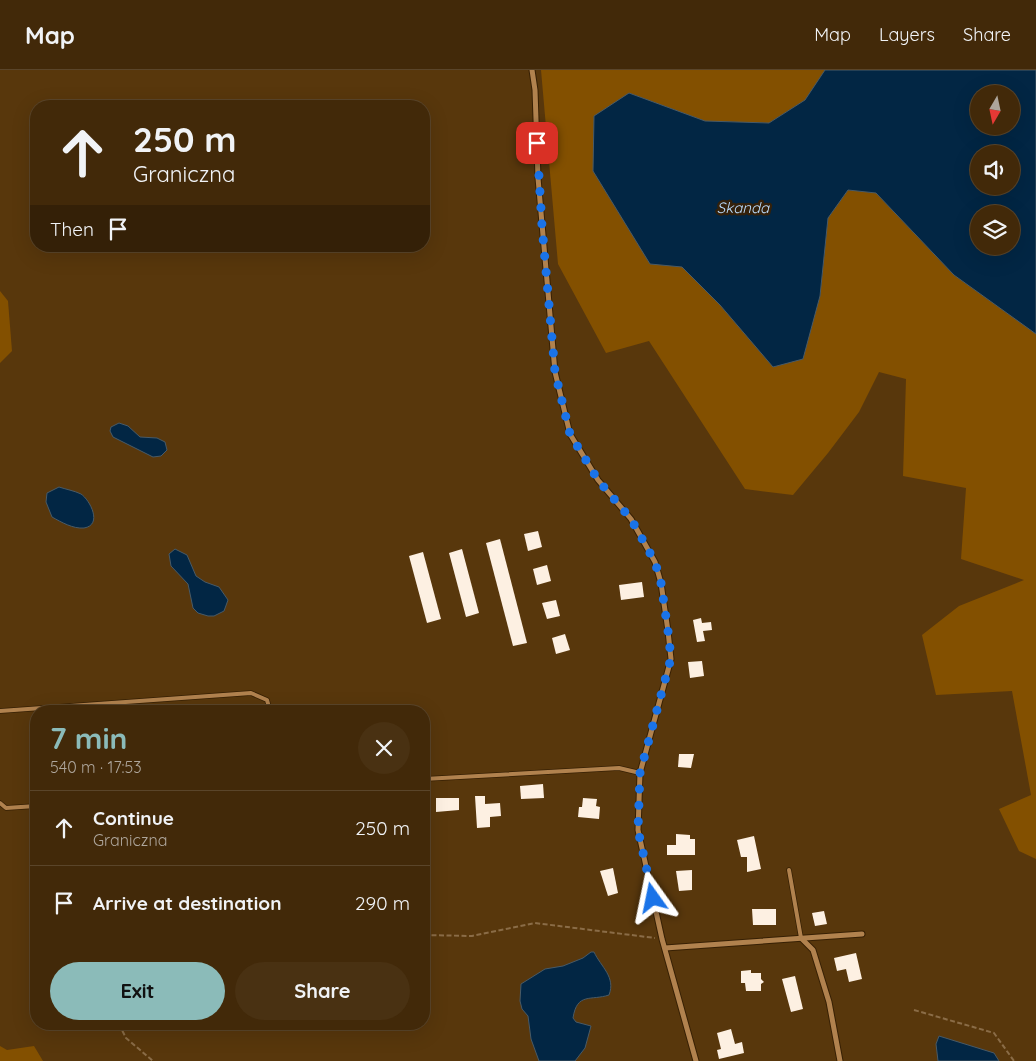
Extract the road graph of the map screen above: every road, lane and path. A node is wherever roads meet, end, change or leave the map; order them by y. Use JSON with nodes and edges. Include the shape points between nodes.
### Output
{"nodes":[{"id":1,"x":532,"y":70,"type":"edge"},
{"id":2,"x":83,"y":705,"type":"edge"},
{"id":3,"x":268,"y":705,"type":"edge"},
{"id":4,"x":30,"y":709,"type":"edge"},
{"id":5,"x":0,"y":711,"type":"edge"},
{"id":6,"x":640,"y":773,"type":"junction"},
{"id":7,"x":430,"y":779,"type":"edge"},
{"id":8,"x":0,"y":803,"type":"edge"},
{"id":9,"x":30,"y":806,"type":"edge"},
{"id":10,"x":789,"y":870,"type":"dead end"},
{"id":11,"x":862,"y":934,"type":"dead end"},
{"id":12,"x":430,"y":935,"type":"edge"},
{"id":13,"x":801,"y":938,"type":"junction"},
{"id":14,"x":662,"y":939,"type":"junction"},
{"id":15,"x":665,"y":948,"type":"junction"},
{"id":16,"x":914,"y":1010,"type":"dead end"},
{"id":17,"x":121,"y":1030,"type":"edge"},
{"id":18,"x":153,"y":1061,"type":"edge"},
{"id":19,"x":696,"y":1061,"type":"edge"},
{"id":20,"x":840,"y":1061,"type":"edge"},
{"id":21,"x":1014,"y":1061,"type":"edge"}],
"edges":[{"from":1,"to":6,"type":"street","via":[[555,372],[570,434],[598,480],[631,519],[655,562],[661,583],[671,658]]},
{"from":2,"to":3,"type":"lane","via":[[250,693],[267,700]]},
{"from":4,"to":5,"type":"lane"},
{"from":6,"to":7,"type":"lane","via":[[619,768]]},
{"from":6,"to":14,"type":"street","via":[[638,830]]},
{"from":8,"to":9,"type":"lane","via":[[6,808]]},
{"from":10,"to":13,"type":"lane"},
{"from":11,"to":13,"type":"street"},
{"from":12,"to":14,"type":"path","via":[[472,936],[535,923]]},
{"from":13,"to":15,"type":"street"},
{"from":13,"to":20,"type":"street","via":[[813,950],[830,1002]]},
{"from":14,"to":15,"type":"street"},
{"from":15,"to":19,"type":"street"},
{"from":16,"to":21,"type":"path","via":[[994,1032]]},
{"from":17,"to":18,"type":"path","via":[[126,1038]]}]}
